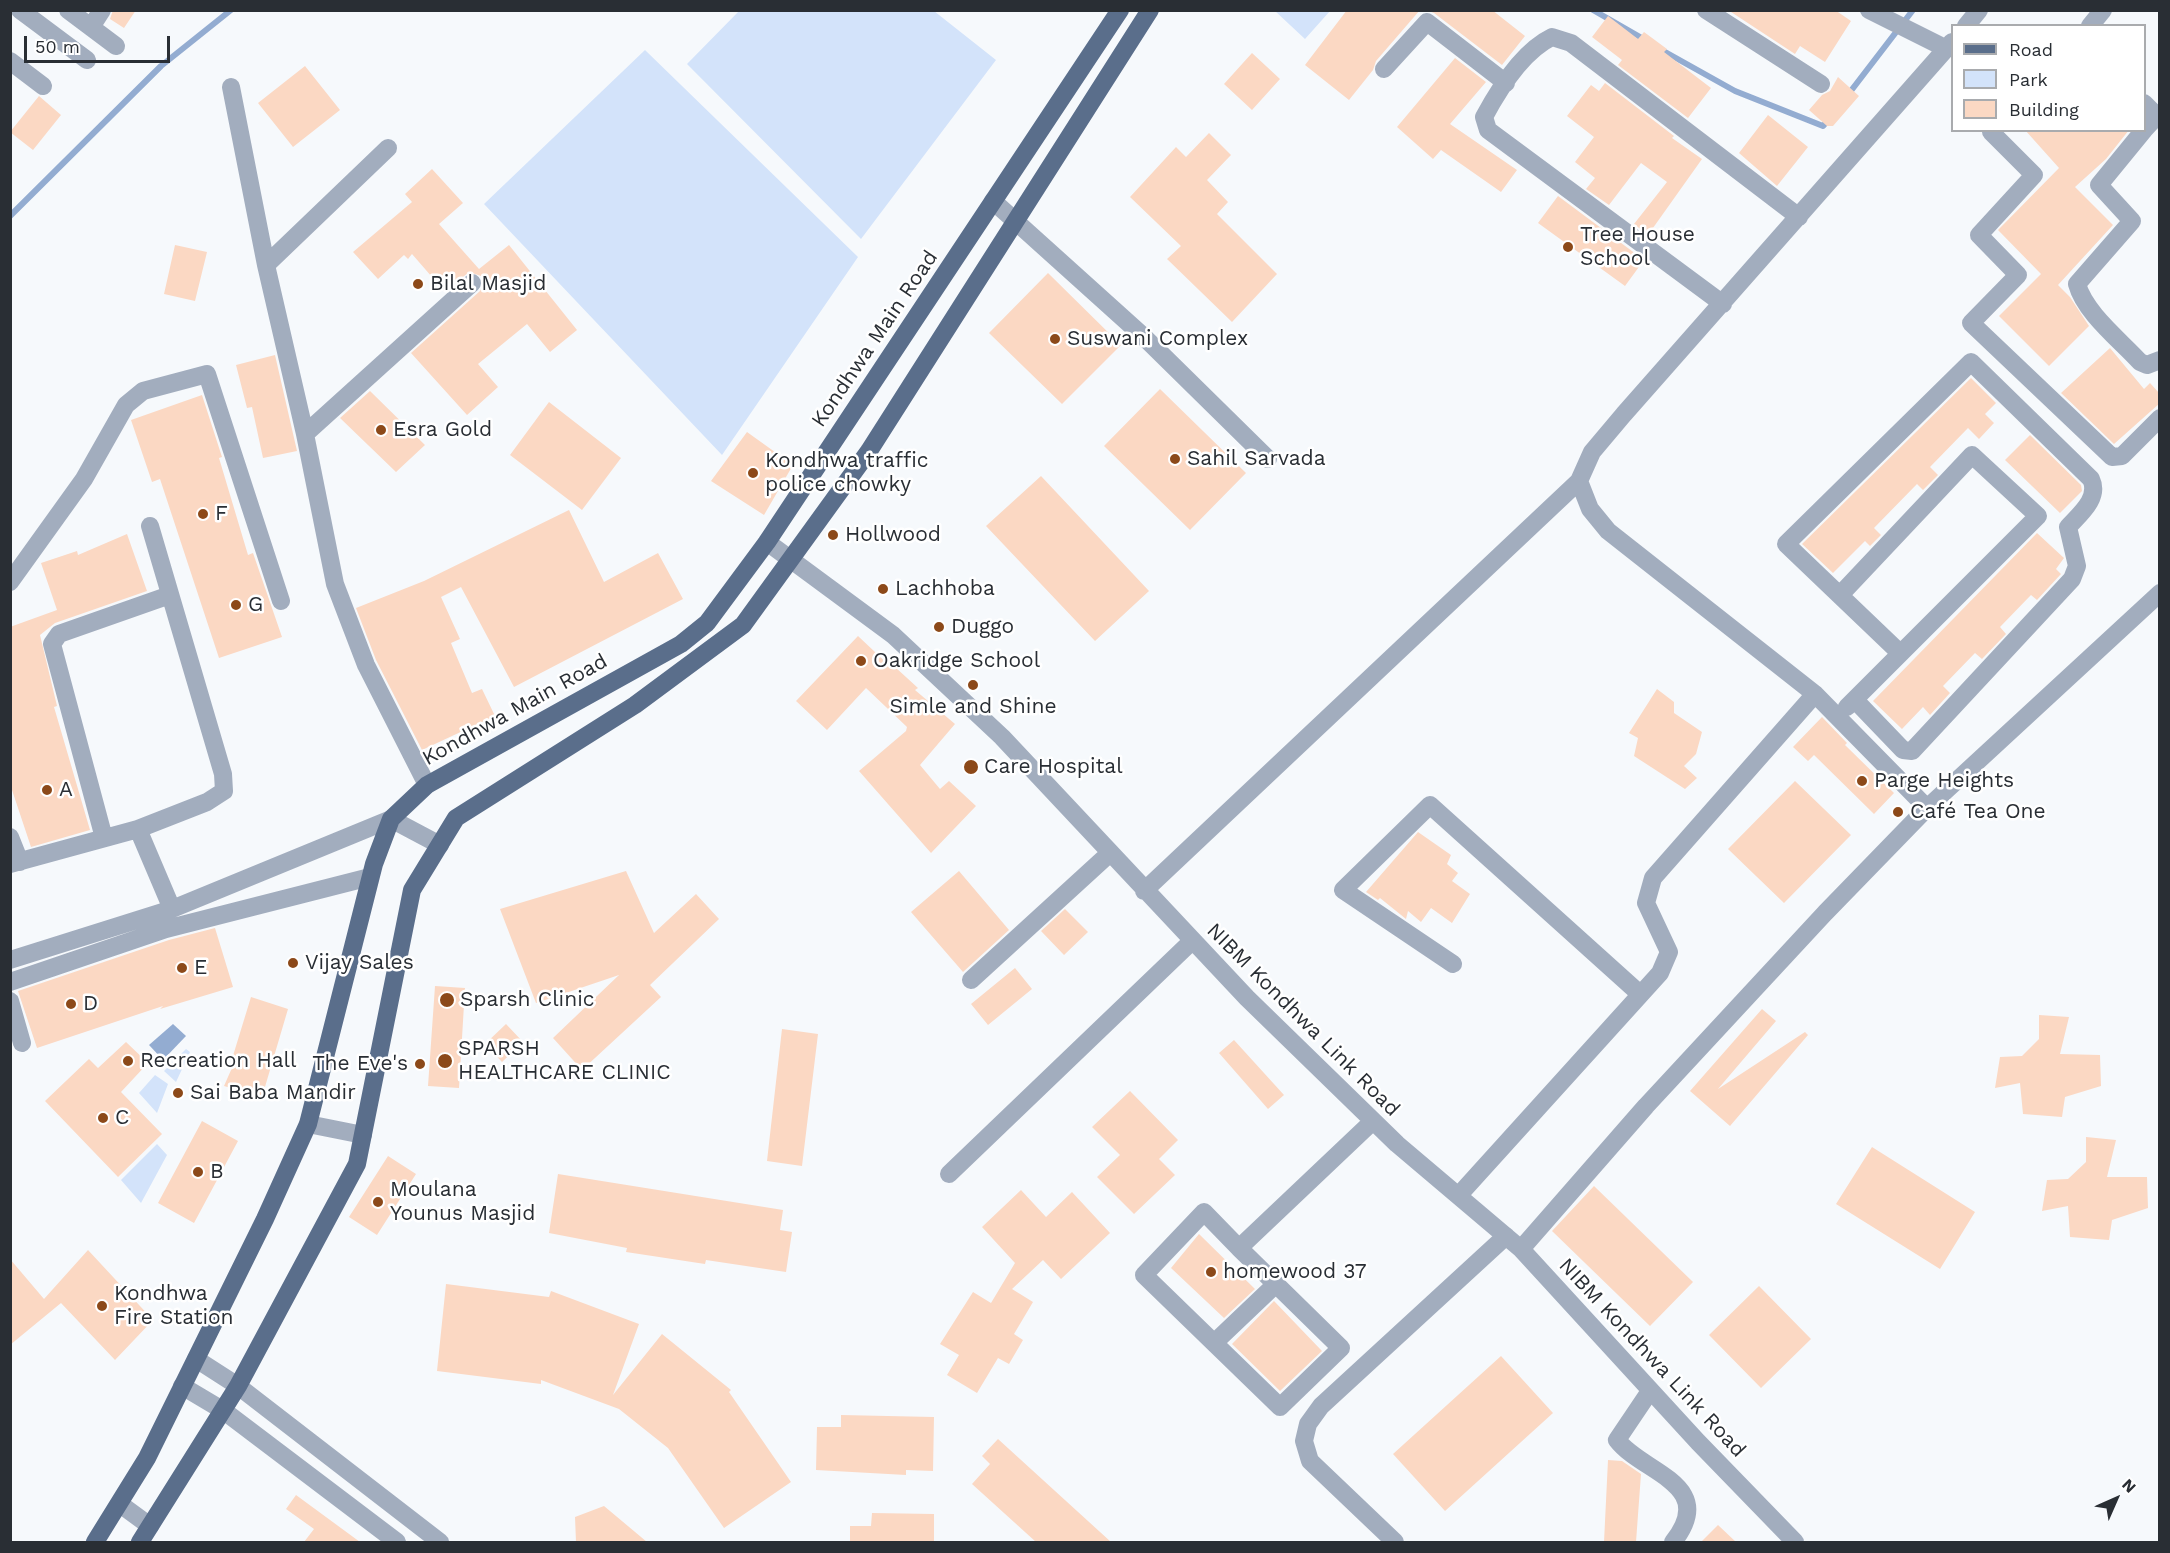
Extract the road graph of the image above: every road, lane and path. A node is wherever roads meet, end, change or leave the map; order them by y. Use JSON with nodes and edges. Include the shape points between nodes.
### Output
{"nodes":[{"id":1,"x":20,"y":10,"type":"edge"},
{"id":2,"x":68,"y":10,"type":"edge"},
{"id":3,"x":102,"y":10,"type":"edge"},
{"id":4,"x":1120,"y":10,"type":"edge"},
{"id":5,"x":1150,"y":10,"type":"edge"},
{"id":6,"x":1706,"y":10,"type":"edge"},
{"id":7,"x":1869,"y":10,"type":"edge"},
{"id":8,"x":1979,"y":10,"type":"edge"},
{"id":9,"x":2103,"y":10,"type":"edge"},
{"id":10,"x":1968,"y":24,"type":"edge"},
{"id":11,"x":2092,"y":24,"type":"edge"},
{"id":12,"x":91,"y":27,"type":"junction"},
{"id":13,"x":1950,"y":45,"type":"edge"},
{"id":14,"x":116,"y":46,"type":"dead end"},
{"id":15,"x":87,"y":60,"type":"dead end"},
{"id":16,"x":10,"y":61,"type":"edge"},
{"id":17,"x":1384,"y":69,"type":"dead end"},
{"id":18,"x":1506,"y":83,"type":"junction"},
{"id":19,"x":1821,"y":84,"type":"dead end"},
{"id":20,"x":43,"y":86,"type":"dead end"},
{"id":21,"x":231,"y":87,"type":"dead end"},
{"id":22,"x":2146,"y":104,"type":"edge"},
{"id":23,"x":2146,"y":128,"type":"edge"},
{"id":24,"x":1991,"y":132,"type":"edge"},
{"id":25,"x":2142,"y":132,"type":"edge"},
{"id":26,"x":388,"y":148,"type":"dead end"},
{"id":27,"x":993,"y":201,"type":"junction"},
{"id":28,"x":1799,"y":217,"type":"junction"},
{"id":29,"x":1014,"y":219,"type":"junction"},
{"id":30,"x":266,"y":265,"type":"junction"},
{"id":31,"x":472,"y":284,"type":"dead end"},
{"id":32,"x":1723,"y":304,"type":"junction"},
{"id":33,"x":2160,"y":360,"type":"edge"},
{"id":34,"x":2160,"y":418,"type":"edge"},
{"id":35,"x":305,"y":434,"type":"junction"},
{"id":36,"x":1268,"y":459,"type":"dead end"},
{"id":37,"x":1579,"y":481,"type":"junction"},
{"id":38,"x":150,"y":526,"type":"dead end"},
{"id":39,"x":767,"y":542,"type":"junction"},
{"id":40,"x":791,"y":559,"type":"junction"},
{"id":41,"x":10,"y":582,"type":"edge"},
{"id":42,"x":2160,"y":593,"type":"edge"},
{"id":43,"x":170,"y":595,"type":"junction"},
{"id":44,"x":1840,"y":595,"type":"junction"},
{"id":45,"x":281,"y":601,"type":"dead end"},
{"id":46,"x":1900,"y":653,"type":"junction"},
{"id":47,"x":1815,"y":694,"type":"junction"},
{"id":48,"x":1855,"y":700,"type":"junction"},
{"id":49,"x":1837,"y":717,"type":"junction"},
{"id":50,"x":427,"y":785,"type":"junction"},
{"id":51,"x":1927,"y":808,"type":"junction"},
{"id":52,"x":391,"y":819,"type":"junction"},
{"id":53,"x":138,"y":829,"type":"junction"},
{"id":54,"x":10,"y":837,"type":"edge"},
{"id":55,"x":104,"y":838,"type":"junction"},
{"id":56,"x":440,"y":845,"type":"junction"},
{"id":57,"x":1110,"y":853,"type":"junction"},
{"id":58,"x":15,"y":863,"type":"edge"},
{"id":59,"x":370,"y":877,"type":"junction"},
{"id":60,"x":1144,"y":891,"type":"junction"},
{"id":61,"x":172,"y":909,"type":"junction"},
{"id":62,"x":1191,"y":942,"type":"junction"},
{"id":63,"x":10,"y":960,"type":"edge"},
{"id":64,"x":1454,"y":964,"type":"dead end"},
{"id":65,"x":971,"y":980,"type":"dead end"},
{"id":66,"x":10,"y":982,"type":"edge"},
{"id":67,"x":1640,"y":994,"type":"junction"},
{"id":68,"x":10,"y":1001,"type":"edge"},
{"id":69,"x":22,"y":1043,"type":"dead end"},
{"id":70,"x":1373,"y":1121,"type":"junction"},
{"id":71,"x":308,"y":1124,"type":"junction"},
{"id":72,"x":363,"y":1135,"type":"junction"},
{"id":73,"x":949,"y":1174,"type":"dead end"},
{"id":74,"x":1459,"y":1195,"type":"junction"},
{"id":75,"x":1506,"y":1236,"type":"junction"},
{"id":76,"x":1239,"y":1248,"type":"junction"},
{"id":77,"x":1521,"y":1249,"type":"junction"},
{"id":78,"x":1276,"y":1284,"type":"junction"},
{"id":79,"x":1214,"y":1343,"type":"junction"},
{"id":80,"x":196,"y":1359,"type":"junction"},
{"id":81,"x":182,"y":1386,"type":"junction"},
{"id":82,"x":238,"y":1386,"type":"junction"},
{"id":83,"x":1650,"y":1391,"type":"junction"},
{"id":84,"x":224,"y":1411,"type":"junction"},
{"id":85,"x":120,"y":1504,"type":"junction"},
{"id":86,"x":150,"y":1526,"type":"junction"},
{"id":87,"x":1382,"y":1536,"type":"edge"},
{"id":88,"x":95,"y":1542,"type":"edge"},
{"id":89,"x":140,"y":1542,"type":"edge"},
{"id":90,"x":397,"y":1542,"type":"edge"},
{"id":91,"x":440,"y":1542,"type":"edge"},
{"id":92,"x":1395,"y":1542,"type":"edge"},
{"id":93,"x":1673,"y":1542,"type":"edge"},
{"id":94,"x":1795,"y":1542,"type":"edge"}],
"edges":[{"from":1,"to":15,"type":"street"},
{"from":2,"to":12,"type":"street"},
{"from":3,"to":12,"type":"street"},
{"from":4,"to":27,"type":"main road","name":"Kondhwa Main Road"},
{"from":5,"to":29,"type":"main road"},
{"from":6,"to":19,"type":"street"},
{"from":7,"to":13,"type":"street","via":[[1910,31]]},
{"from":8,"to":10,"type":"street"},
{"from":9,"to":11,"type":"street"},
{"from":12,"to":14,"type":"street"},
{"from":13,"to":28,"type":"street"},
{"from":16,"to":20,"type":"street"},
{"from":17,"to":18,"type":"street","via":[[1427,22]]},
{"from":18,"to":28,"type":"street","via":[[1538,44],[1552,37],[1571,44]]},
{"from":18,"to":32,"type":"street","via":[[1484,117],[1488,130]]},
{"from":21,"to":30,"type":"street"},
{"from":22,"to":23,"type":"street","via":[[2157,116]]},
{"from":24,"to":34,"type":"street","via":[[2034,175],[1979,235],[2018,275],[1971,323],[2112,457],[2122,456]]},
{"from":25,"to":33,"type":"street","via":[[2099,185],[2132,221],[2077,284],[2092,310],[2140,362],[2146,365]]},
{"from":26,"to":30,"type":"street"},
{"from":27,"to":29,"type":"street"},
{"from":27,"to":39,"type":"main road","name":"Kondhwa Main Road"},
{"from":28,"to":32,"type":"street"},
{"from":29,"to":36,"type":"street"},
{"from":29,"to":40,"type":"main road","via":[[869,451]]},
{"from":30,"to":35,"type":"street"},
{"from":31,"to":35,"type":"street"},
{"from":32,"to":37,"type":"street","via":[[1592,452]]},
{"from":35,"to":50,"type":"street","via":[[335,584],[366,666]]},
{"from":37,"to":47,"type":"street","via":[[1590,509],[1608,531]]},
{"from":37,"to":60,"type":"street"},
{"from":38,"to":43,"type":"street"},
{"from":39,"to":40,"type":"street","name":"NIBM Kondhwa Link Road"},
{"from":39,"to":50,"type":"main road","name":"Kondhwa Main Road","via":[[707,623],[681,644]]},
{"from":40,"to":56,"type":"main road","via":[[743,625],[635,705],[456,818]]},
{"from":40,"to":57,"type":"street","name":"NIBM Kondhwa Link Road","via":[[893,635],[1002,736]]},
{"from":41,"to":45,"type":"street","via":[[84,479],[126,405],[143,391],[207,374]]},
{"from":42,"to":51,"type":"street"},
{"from":43,"to":53,"type":"street","via":[[223,774],[224,790],[207,802]]},
{"from":43,"to":55,"type":"street","via":[[59,634],[52,644]]},
{"from":44,"to":46,"type":"street"},
{"from":44,"to":46,"type":"street","via":[[1972,455],[2038,516]]},
{"from":44,"to":48,"type":"street","via":[[1786,544],[1971,362],[2094,485],[2091,500],[2068,527],[2077,566],[2072,579],[1912,752],[1903,750]]},
{"from":46,"to":48,"type":"street"},
{"from":47,"to":49,"type":"street"},
{"from":47,"to":67,"type":"street","via":[[1653,878],[1646,903],[1669,952],[1660,973]]},
{"from":48,"to":49,"type":"street"},
{"from":49,"to":51,"type":"street"},
{"from":50,"to":52,"type":"main road","name":"Kondhwa Main Road"},
{"from":51,"to":77,"type":"street","via":[[1646,1106]]},
{"from":52,"to":56,"type":"street"},
{"from":52,"to":59,"type":"main road","name":"Kondhwa Main Road"},
{"from":52,"to":61,"type":"street"},
{"from":53,"to":55,"type":"street"},
{"from":53,"to":61,"type":"street"},
{"from":54,"to":58,"type":"street"},
{"from":55,"to":58,"type":"street"},
{"from":56,"to":72,"type":"main road","via":[[412,890]]},
{"from":57,"to":60,"type":"street","name":"NIBM Kondhwa Link Road"},
{"from":57,"to":65,"type":"street"},
{"from":59,"to":66,"type":"street","via":[[166,929]]},
{"from":59,"to":71,"type":"main road","name":"Kondhwa Main Road"},
{"from":60,"to":62,"type":"street","name":"NIBM Kondhwa Link Road"},
{"from":61,"to":63,"type":"street"},
{"from":62,"to":70,"type":"street","name":"NIBM Kondhwa Link Road"},
{"from":62,"to":73,"type":"street"},
{"from":64,"to":67,"type":"street","via":[[1343,890],[1430,805]]},
{"from":67,"to":74,"type":"street"},
{"from":68,"to":69,"type":"street"},
{"from":70,"to":74,"type":"street","name":"NIBM Kondhwa Link Road"},
{"from":70,"to":76,"type":"street"},
{"from":71,"to":72,"type":"street"},
{"from":71,"to":80,"type":"main road","name":"Kondhwa Main Road"},
{"from":72,"to":82,"type":"main road","via":[[357,1164]]},
{"from":74,"to":75,"type":"street","name":"NIBM Kondhwa Link Road"},
{"from":75,"to":77,"type":"street","name":"NIBM Kondhwa Link Road"},
{"from":75,"to":87,"type":"street","via":[[1320,1406],[1308,1424],[1304,1441],[1310,1461]]},
{"from":76,"to":78,"type":"street"},
{"from":76,"to":79,"type":"street","via":[[1204,1212],[1144,1275]]},
{"from":77,"to":83,"type":"street","name":"NIBM Kondhwa Link Road"},
{"from":78,"to":79,"type":"street"},
{"from":78,"to":79,"type":"street","via":[[1341,1348],[1280,1407]]},
{"from":80,"to":81,"type":"main road","name":"Kondhwa Main Road"},
{"from":80,"to":82,"type":"street"},
{"from":81,"to":84,"type":"street"},
{"from":81,"to":85,"type":"main road","name":"Kondhwa Main Road"},
{"from":82,"to":84,"type":"main road"},
{"from":82,"to":91,"type":"street"},
{"from":83,"to":93,"type":"street","via":[[1617,1440],[1680,1490],[1687,1509],[1686,1520]]},
{"from":83,"to":94,"type":"street","name":"NIBM Kondhwa Link Road"},
{"from":84,"to":86,"type":"main road"},
{"from":84,"to":90,"type":"street"},
{"from":85,"to":86,"type":"street"},
{"from":85,"to":88,"type":"main road","name":"Kondhwa Main Road"},
{"from":86,"to":89,"type":"main road"},
{"from":87,"to":92,"type":"street"}]}
